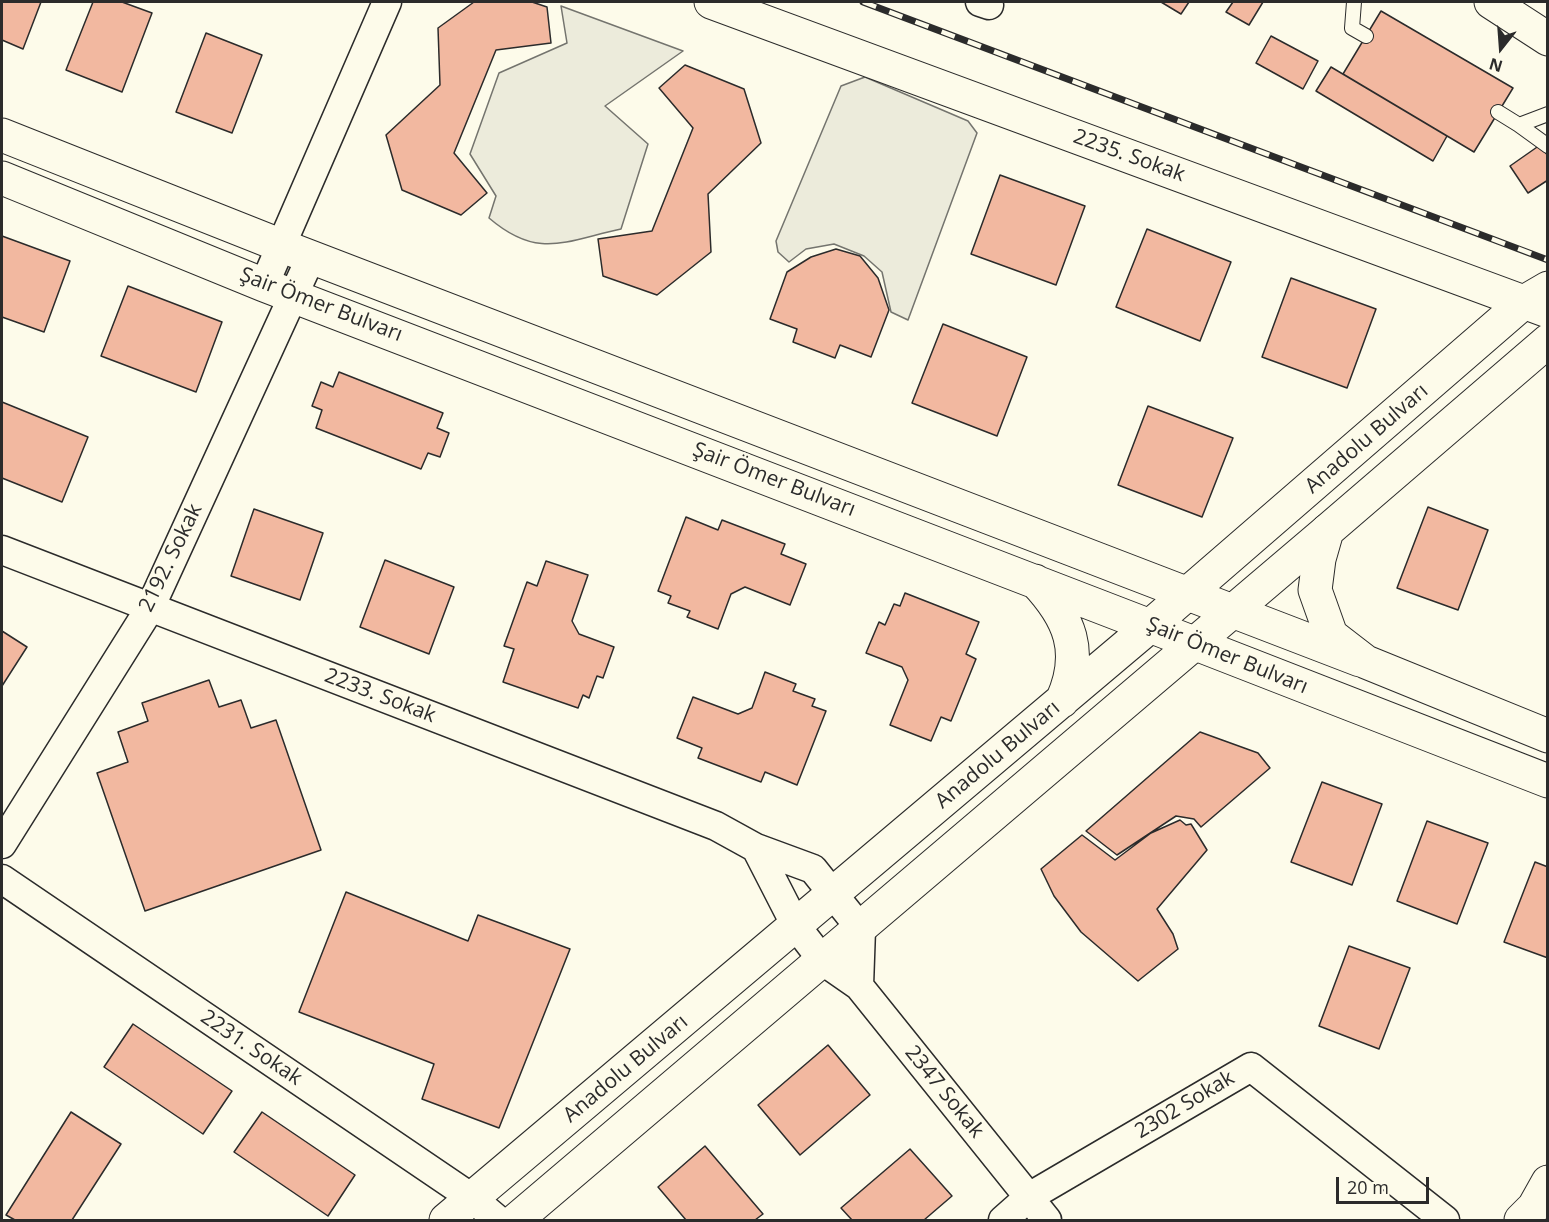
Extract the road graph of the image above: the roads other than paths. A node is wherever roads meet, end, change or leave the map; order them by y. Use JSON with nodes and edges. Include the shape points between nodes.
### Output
{"nodes":[{"id":1,"x":387,"y":2,"type":"edge"},
{"id":2,"x":711,"y":2,"type":"edge"},
{"id":3,"x":1354,"y":2,"type":"edge"},
{"id":4,"x":1491,"y":2,"type":"edge"},
{"id":5,"x":1366,"y":36,"type":"dead end"},
{"id":6,"x":1548,"y":39,"type":"edge"},
{"id":7,"x":1498,"y":112,"type":"dead end"},
{"id":8,"x":1548,"y":114,"type":"edge"},
{"id":9,"x":1519,"y":125,"type":"junction"},
{"id":10,"x":2,"y":135,"type":"edge"},
{"id":11,"x":1548,"y":146,"type":"edge"},
{"id":12,"x":2,"y":178,"type":"edge"},
{"id":13,"x":296,"y":252,"type":"junction"},
{"id":14,"x":279,"y":290,"type":"junction"},
{"id":15,"x":1540,"y":300,"type":"edge"},
{"id":16,"x":1548,"y":341,"type":"edge"},
{"id":17,"x":1327,"y":531,"type":"junction"},
{"id":18,"x":2,"y":550,"type":"edge"},
{"id":19,"x":1035,"y":581,"type":"junction"},
{"id":20,"x":1188,"y":593,"type":"junction"},
{"id":21,"x":150,"y":608,"type":"junction"},
{"id":22,"x":1234,"y":612,"type":"junction"},
{"id":23,"x":1150,"y":626,"type":"junction"},
{"id":24,"x":1195,"y":644,"type":"junction"},
{"id":25,"x":1366,"y":662,"type":"junction"},
{"id":26,"x":1062,"y":701,"type":"junction"},
{"id":27,"x":1548,"y":735,"type":"edge"},
{"id":28,"x":1548,"y":781,"type":"edge"},
{"id":29,"x":2,"y":844,"type":"edge"},
{"id":30,"x":756,"y":848,"type":"junction"},
{"id":31,"x":2,"y":879,"type":"edge"},
{"id":32,"x":835,"y":894,"type":"junction"},
{"id":33,"x":796,"y":926,"type":"junction"},
{"id":34,"x":861,"y":929,"type":"junction"},
{"id":35,"x":823,"y":961,"type":"junction"},
{"id":36,"x":859,"y":986,"type":"junction"},
{"id":37,"x":1029,"y":1197,"type":"junction"},
{"id":38,"x":472,"y":1198,"type":"junction"},
{"id":39,"x":446,"y":1221,"type":"edge"},
{"id":40,"x":498,"y":1221,"type":"edge"},
{"id":41,"x":516,"y":1221,"type":"edge"},
{"id":42,"x":1003,"y":1221,"type":"edge"},
{"id":43,"x":1047,"y":1221,"type":"edge"},
{"id":44,"x":1445,"y":1221,"type":"edge"}],
"edges":[{"from":1,"to":13,"type":"street","name":"2192. Sokak"},
{"from":2,"to":15,"type":"main road","name":"2235. Sokak"},
{"from":3,"to":5,"type":"lane","via":[[1352,28]]},
{"from":4,"to":6,"type":"main road"},
{"from":7,"to":9,"type":"lane"},
{"from":8,"to":9,"type":"lane"},
{"from":9,"to":11,"type":"lane"},
{"from":10,"to":13,"type":"main road","name":"Şair Ömer Bulvarı"},
{"from":12,"to":14,"type":"main road","name":"Şair Ömer Bulvarı"},
{"from":13,"to":14,"type":"street","name":"2192. Sokak"},
{"from":13,"to":20,"type":"main road","name":"Şair Ömer Bulvarı"},
{"from":14,"to":19,"type":"main road","name":"Şair Ömer Bulvarı"},
{"from":14,"to":21,"type":"street","name":"2192. Sokak"},
{"from":15,"to":20,"type":"main road","name":"Anadolu Bulvarı"},
{"from":16,"to":17,"type":"main road","name":"Anadolu Bulvarı"},
{"from":17,"to":22,"type":"main road","name":"Anadolu Bulvarı"},
{"from":17,"to":25,"type":"main road","via":[[1315,590],[1331,635]]},
{"from":18,"to":21,"type":"street","name":"2233. Sokak"},
{"from":19,"to":23,"type":"main road","name":"Şair Ömer Bulvarı"},
{"from":19,"to":26,"type":"main road","via":[[1053,600],[1069,627],[1073,655]]},
{"from":20,"to":22,"type":"main road","name":"Şair Ömer Bulvarı"},
{"from":20,"to":23,"type":"main road","name":"Anadolu Bulvarı"},
{"from":21,"to":29,"type":"street","name":"2192. Sokak"},
{"from":21,"to":30,"type":"street","name":"2233. Sokak","via":[[716,826]]},
{"from":22,"to":24,"type":"main road","name":"Anadolu Bulvarı"},
{"from":22,"to":25,"type":"main road","name":"Şair Ömer Bulvarı"},
{"from":23,"to":24,"type":"main road","name":"Şair Ömer Bulvarı"},
{"from":23,"to":26,"type":"main road","name":"Anadolu Bulvarı"},
{"from":24,"to":28,"type":"main road","name":"Şair Ömer Bulvarı"},
{"from":24,"to":34,"type":"main road","name":"Anadolu Bulvarı"},
{"from":25,"to":27,"type":"main road","name":"Şair Ömer Bulvarı"},
{"from":26,"to":32,"type":"main road","name":"Anadolu Bulvarı"},
{"from":30,"to":32,"type":"street","name":"2233. Sokak","via":[[813,869]]},
{"from":30,"to":33,"type":"street"},
{"from":31,"to":38,"type":"street","name":"2231. Sokak"},
{"from":32,"to":33,"type":"main road","name":"Anadolu Bulvarı"},
{"from":32,"to":34,"type":"street","name":"2233. Sokak"},
{"from":33,"to":35,"type":"street"},
{"from":33,"to":38,"type":"main road","name":"Anadolu Bulvarı"},
{"from":34,"to":35,"type":"main road","name":"Anadolu Bulvarı"},
{"from":34,"to":36,"type":"street"},
{"from":35,"to":36,"type":"street","name":"2347 Sokak"},
{"from":35,"to":41,"type":"main road","name":"Anadolu Bulvarı"},
{"from":36,"to":37,"type":"street","name":"2347 Sokak"},
{"from":37,"to":42,"type":"street","name":"2302 Sokak"},
{"from":37,"to":43,"type":"street","name":"2347 Sokak"},
{"from":37,"to":44,"type":"street","name":"2302 Sokak","via":[[1251,1067]]},
{"from":38,"to":39,"type":"main road","name":"Anadolu Bulvarı"},
{"from":38,"to":40,"type":"street","name":"2231. Sokak"}]}
